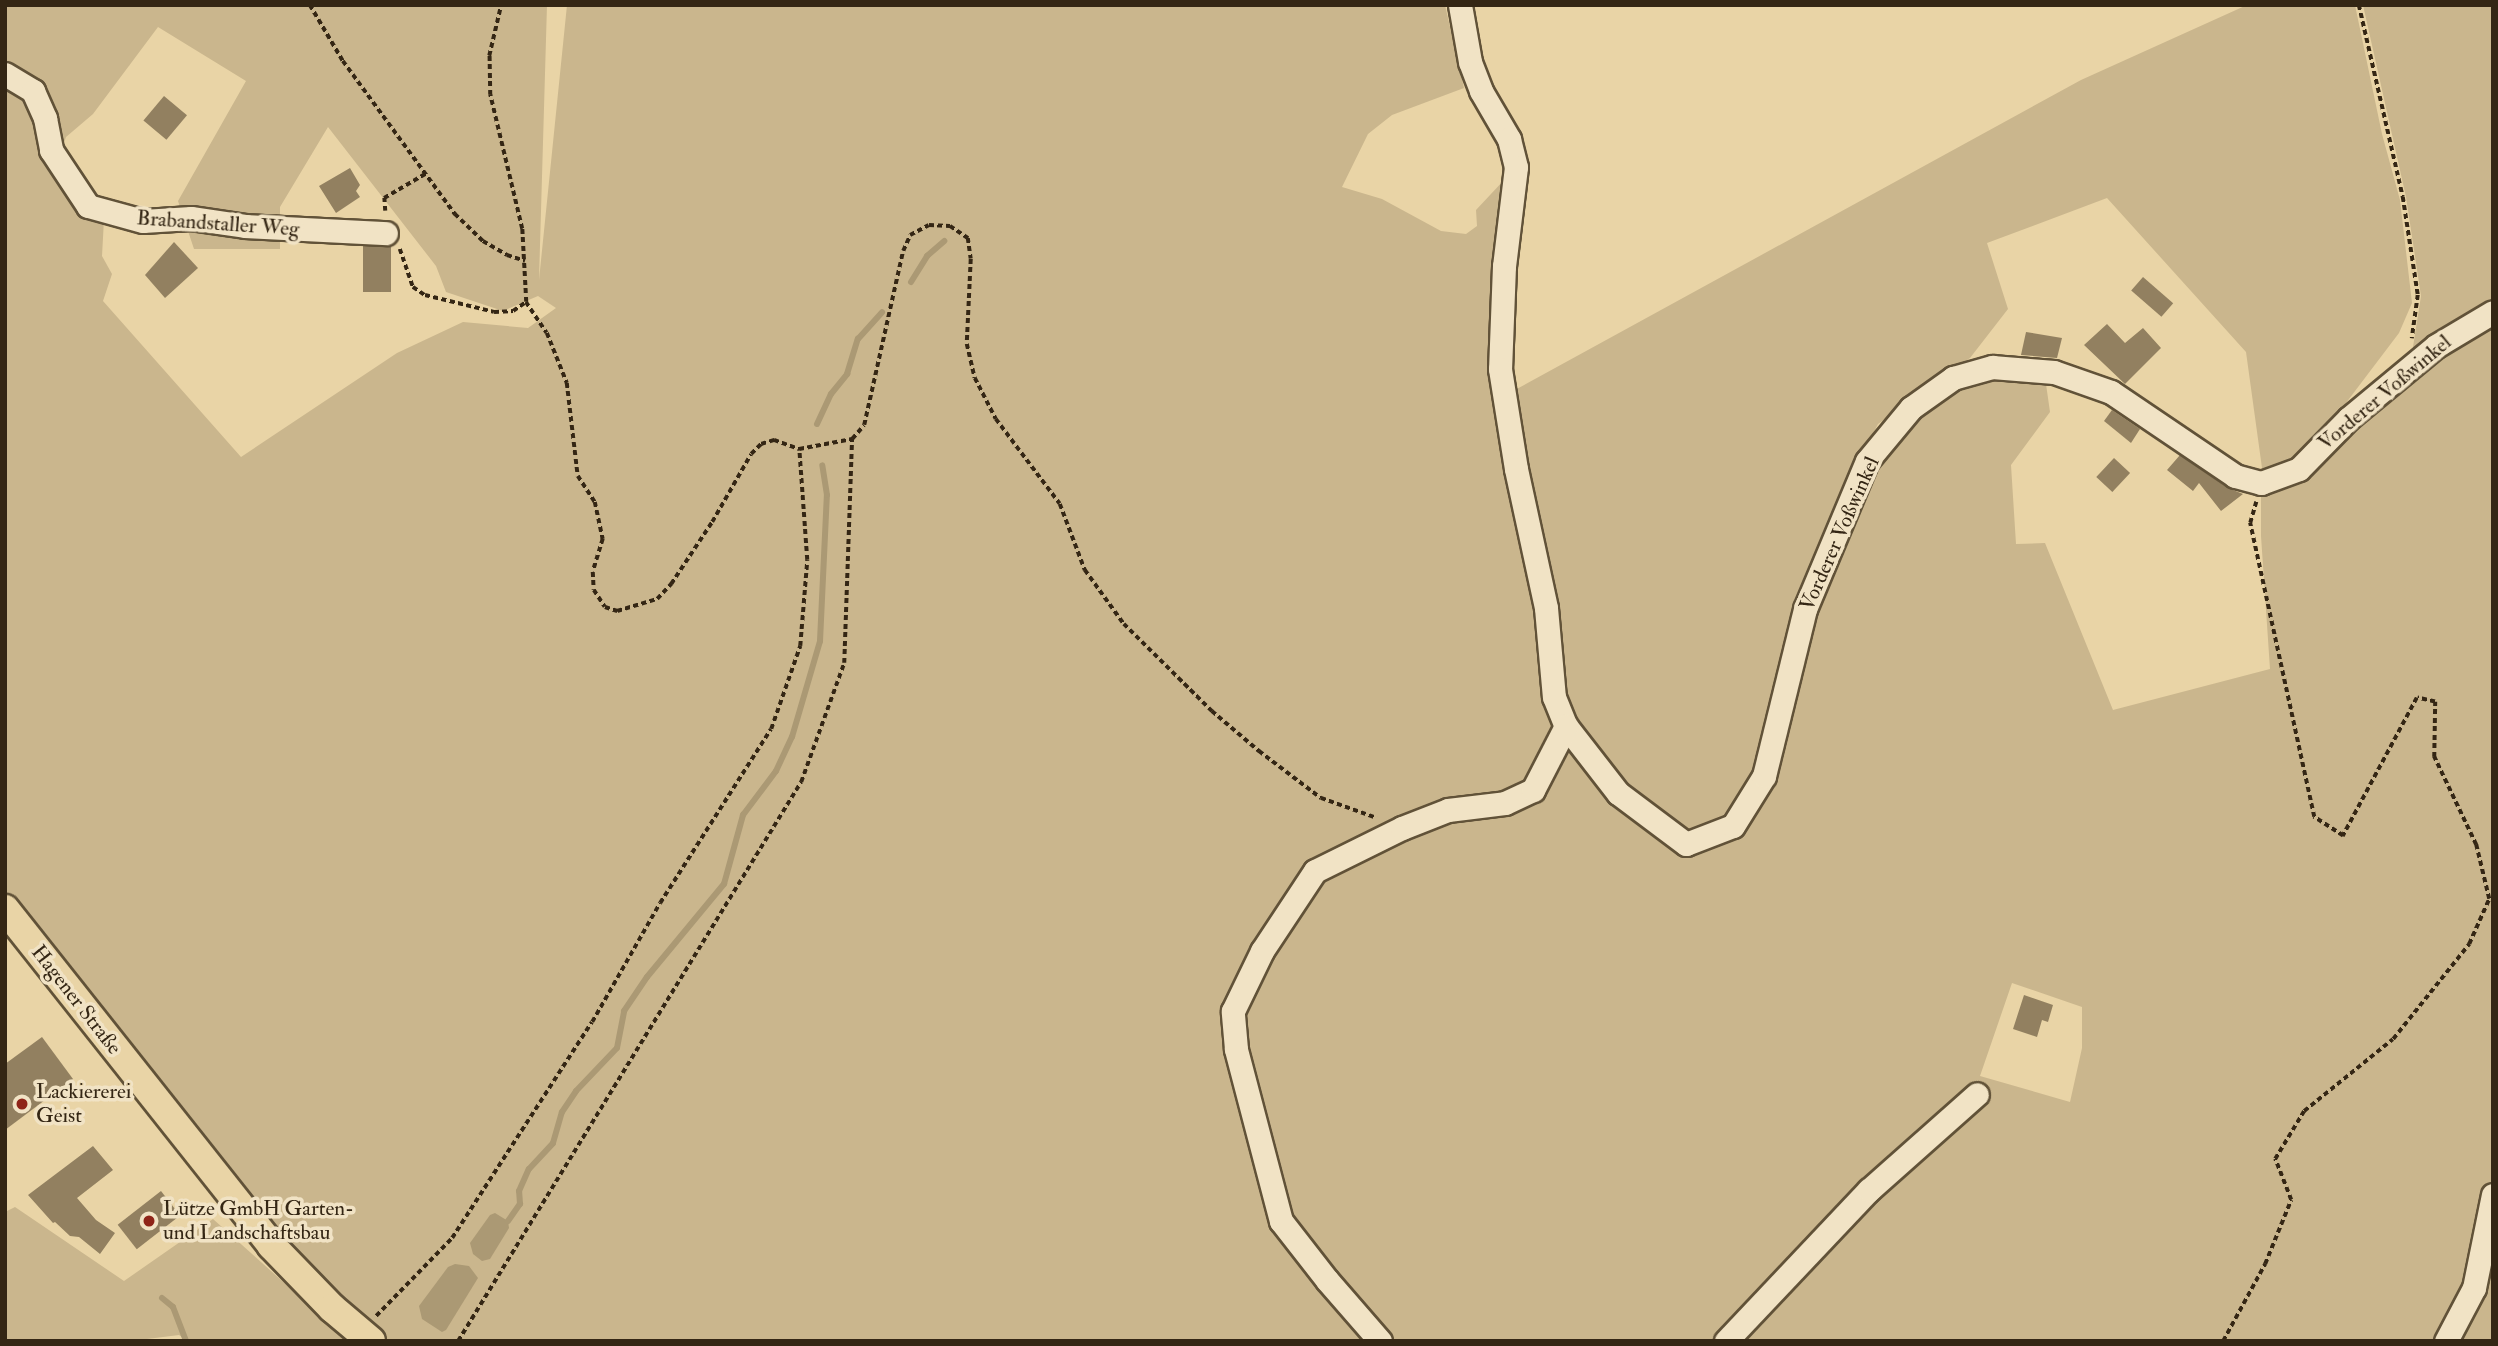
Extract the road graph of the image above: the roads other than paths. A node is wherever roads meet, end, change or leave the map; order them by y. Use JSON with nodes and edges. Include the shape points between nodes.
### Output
{"nodes":[{"id":1,"x":1460,"y":5,"type":"edge"},
{"id":2,"x":5,"y":74,"type":"edge"},
{"id":3,"x":386,"y":233,"type":"road end"},
{"id":4,"x":2493,"y":313,"type":"edge"},
{"id":5,"x":1566,"y":726,"type":"junction"},
{"id":6,"x":5,"y":909,"type":"edge"},
{"id":7,"x":1977,"y":1094,"type":"dead end"},
{"id":8,"x":2493,"y":1195,"type":"edge"},
{"id":9,"x":365,"y":1336,"type":"edge"},
{"id":10,"x":1380,"y":1341,"type":"edge"},
{"id":11,"x":1726,"y":1341,"type":"edge"},
{"id":12,"x":2446,"y":1341,"type":"edge"}],
"edges":[{"from":1,"to":5,"type":"street","via":[[1470,62],[1509,139],[1516,167],[1504,266],[1500,369],[1546,608],[1554,697]]},
{"from":2,"to":3,"type":"street","name":"Brabandstaller Weg","via":[[33,91],[45,118],[51,150],[88,206],[143,221],[191,218],[246,226]]},
{"from":4,"to":5,"type":"street","name":"Vorderer Voßwinkel","via":[[2446,339],[2408,369],[2349,418],[2299,469],[2261,483],[2235,475],[2111,392],[2054,372],[1992,367],[1953,378],[1911,408],[1867,461],[1805,608],[1764,776],[1733,826],[1686,844],[1618,793]]},
{"from":5,"to":10,"type":"street","via":[[1533,790],[1505,803],[1448,810],[1315,871],[1262,951],[1233,1011],[1236,1049],[1281,1221]]},
{"from":6,"to":9,"type":"main road","name":"Hagener Straße","via":[[271,1245]]},
{"from":7,"to":11,"type":"street","via":[[1869,1190]]},
{"from":8,"to":12,"type":"street","via":[[2474,1288]]}]}
